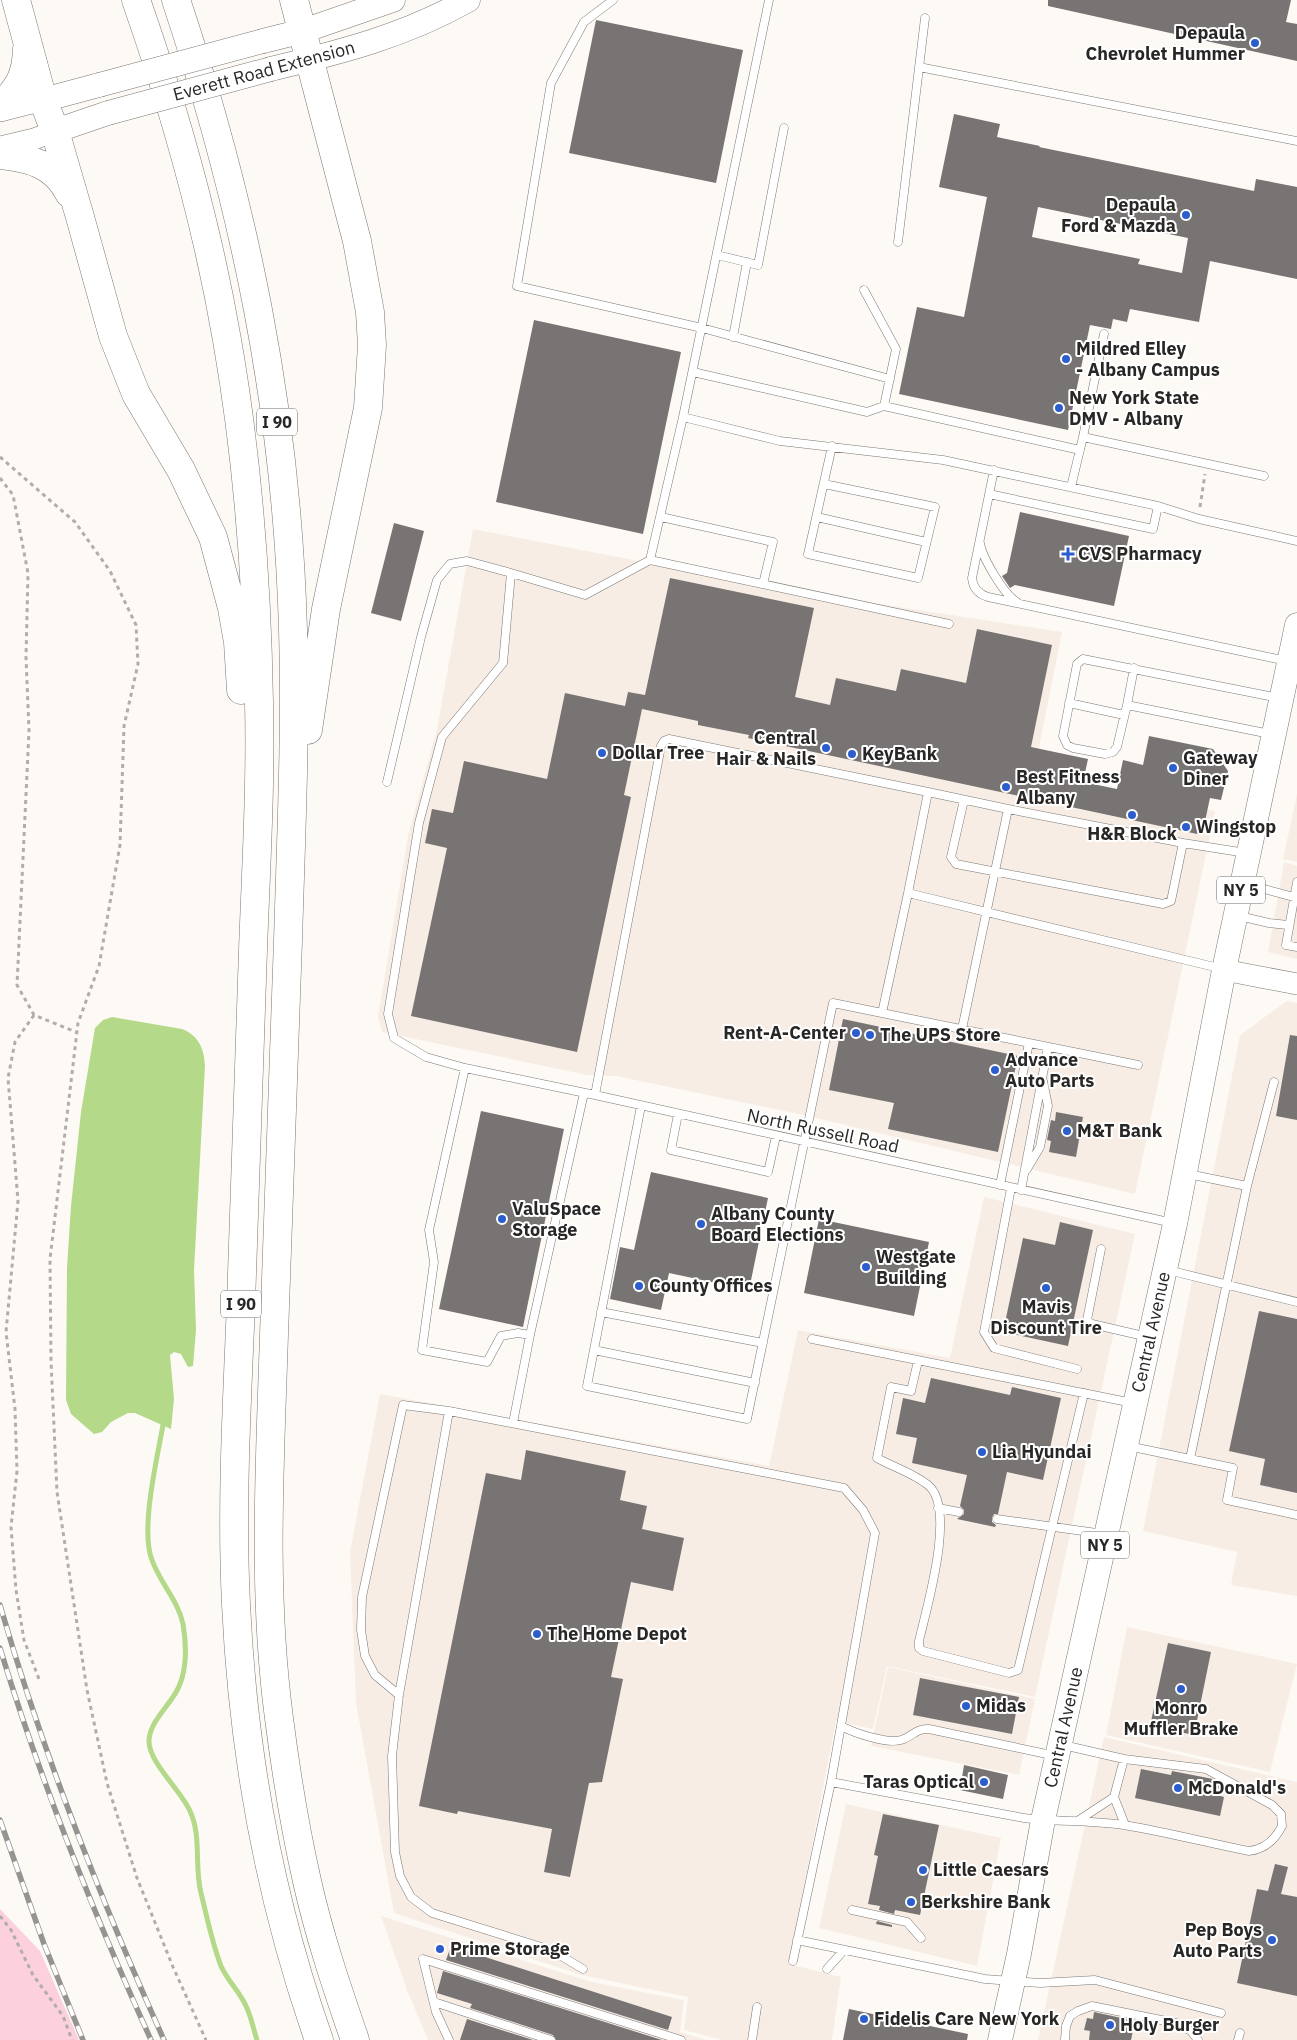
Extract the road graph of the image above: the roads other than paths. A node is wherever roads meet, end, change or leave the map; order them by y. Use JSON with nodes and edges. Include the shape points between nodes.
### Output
{"nodes":[{"id":1,"x":16,"y":0,"type":"edge"},
{"id":2,"x":136,"y":0,"type":"edge"},
{"id":3,"x":176,"y":0,"type":"edge"},
{"id":4,"x":294,"y":0,"type":"edge"},
{"id":5,"x":393,"y":0,"type":"edge"},
{"id":6,"x":468,"y":0,"type":"edge"},
{"id":7,"x":613,"y":0,"type":"edge"},
{"id":8,"x":769,"y":0,"type":"edge"},
{"id":9,"x":925,"y":18,"type":"dead end"},
{"id":10,"x":303,"y":31,"type":"junction"},
{"id":11,"x":28,"y":45,"type":"junction"},
{"id":12,"x":311,"y":59,"type":"junction"},
{"id":13,"x":919,"y":67,"type":"junction"},
{"id":14,"x":43,"y":100,"type":"junction"},
{"id":15,"x":0,"y":109,"type":"edge"},
{"id":16,"x":784,"y":128,"type":"dead end"},
{"id":17,"x":55,"y":132,"type":"junction"},
{"id":18,"x":1297,"y":141,"type":"edge"},
{"id":19,"x":0,"y":147,"type":"edge"},
{"id":20,"x":0,"y":155,"type":"edge"},
{"id":21,"x":80,"y":217,"type":"junction"},
{"id":22,"x":898,"y":242,"type":"dead end"},
{"id":23,"x":717,"y":255,"type":"junction"},
{"id":24,"x":747,"y":262,"type":"junction"},
{"id":25,"x":864,"y":290,"type":"dead end"},
{"id":26,"x":702,"y":328,"type":"junction"},
{"id":27,"x":1104,"y":334,"type":"dead end"},
{"id":28,"x":733,"y":337,"type":"junction"},
{"id":29,"x":693,"y":372,"type":"junction"},
{"id":30,"x":890,"y":379,"type":"junction"},
{"id":31,"x":884,"y":406,"type":"junction"},
{"id":32,"x":683,"y":417,"type":"junction"},
{"id":33,"x":1083,"y":437,"type":"junction"},
{"id":34,"x":832,"y":446,"type":"junction"},
{"id":35,"x":1080,"y":450,"type":"junction"},
{"id":36,"x":994,"y":470,"type":"junction"},
{"id":37,"x":1264,"y":476,"type":"dead end"},
{"id":38,"x":824,"y":484,"type":"junction"},
{"id":39,"x":1071,"y":487,"type":"junction"},
{"id":40,"x":989,"y":494,"type":"junction"},
{"id":41,"x":1158,"y":506,"type":"junction"},
{"id":42,"x":661,"y":517,"type":"junction"},
{"id":43,"x":816,"y":517,"type":"junction"},
{"id":44,"x":980,"y":536,"type":"junction"},
{"id":45,"x":1297,"y":541,"type":"edge"},
{"id":46,"x":926,"y":542,"type":"junction"},
{"id":47,"x":650,"y":560,"type":"junction"},
{"id":48,"x":511,"y":574,"type":"junction"},
{"id":49,"x":763,"y":584,"type":"junction"},
{"id":50,"x":1027,"y":606,"type":"junction"},
{"id":51,"x":949,"y":624,"type":"dead end"},
{"id":52,"x":1297,"y":625,"type":"edge"},
{"id":53,"x":1289,"y":661,"type":"junction"},
{"id":54,"x":1134,"y":668,"type":"junction"},
{"id":55,"x":1281,"y":698,"type":"junction"},
{"id":56,"x":1069,"y":703,"type":"junction"},
{"id":57,"x":1127,"y":705,"type":"junction"},
{"id":58,"x":1124,"y":715,"type":"junction"},
{"id":59,"x":1274,"y":735,"type":"junction"},
{"id":60,"x":387,"y":782,"type":"dead end"},
{"id":61,"x":928,"y":792,"type":"junction"},
{"id":62,"x":964,"y":800,"type":"junction"},
{"id":63,"x":1008,"y":809,"type":"junction"},
{"id":64,"x":1183,"y":843,"type":"junction"},
{"id":65,"x":1248,"y":853,"type":"junction"},
{"id":66,"x":291,"y":855,"type":"junction"},
{"id":67,"x":994,"y":871,"type":"junction"},
{"id":68,"x":1297,"y":882,"type":"edge"},
{"id":69,"x":1242,"y":883,"type":"junction"},
{"id":70,"x":908,"y":893,"type":"junction"},
{"id":71,"x":1295,"y":898,"type":"edge"},
{"id":72,"x":1294,"y":910,"type":"edge"},
{"id":73,"x":986,"y":913,"type":"junction"},
{"id":74,"x":1235,"y":916,"type":"junction"},
{"id":75,"x":1292,"y":922,"type":"edge"},
{"id":76,"x":1297,"y":947,"type":"edge"},
{"id":77,"x":1224,"y":970,"type":"junction"},
{"id":78,"x":252,"y":976,"type":"junction"},
{"id":79,"x":1297,"y":984,"type":"edge"},
{"id":80,"x":882,"y":1013,"type":"junction"},
{"id":81,"x":962,"y":1029,"type":"junction"},
{"id":82,"x":1029,"y":1043,"type":"junction"},
{"id":83,"x":1048,"y":1047,"type":"junction"},
{"id":84,"x":1138,"y":1065,"type":"dead end"},
{"id":85,"x":465,"y":1068,"type":"junction"},
{"id":86,"x":1274,"y":1082,"type":"dead end"},
{"id":87,"x":584,"y":1093,"type":"junction"},
{"id":88,"x":595,"y":1095,"type":"junction"},
{"id":89,"x":641,"y":1106,"type":"junction"},
{"id":90,"x":678,"y":1114,"type":"junction"},
{"id":91,"x":776,"y":1136,"type":"junction"},
{"id":92,"x":804,"y":1143,"type":"junction"},
{"id":93,"x":1185,"y":1173,"type":"junction"},
{"id":94,"x":1000,"y":1185,"type":"junction"},
{"id":95,"x":1247,"y":1186,"type":"junction"},
{"id":96,"x":1011,"y":1188,"type":"junction"},
{"id":97,"x":1021,"y":1190,"type":"junction"},
{"id":98,"x":1175,"y":1224,"type":"junction"},
{"id":99,"x":1101,"y":1249,"type":"dead end"},
{"id":100,"x":1165,"y":1269,"type":"junction"},
{"id":101,"x":1226,"y":1284,"type":"junction"},
{"id":102,"x":1297,"y":1302,"type":"edge"},
{"id":103,"x":601,"y":1312,"type":"junction"},
{"id":104,"x":530,"y":1335,"type":"junction"},
{"id":105,"x":1150,"y":1338,"type":"junction"},
{"id":106,"x":812,"y":1339,"type":"dead end"},
{"id":107,"x":763,"y":1343,"type":"junction"},
{"id":108,"x":594,"y":1350,"type":"junction"},
{"id":109,"x":918,"y":1361,"type":"junction"},
{"id":110,"x":1077,"y":1369,"type":"dead end"},
{"id":111,"x":755,"y":1383,"type":"junction"},
{"id":112,"x":1084,"y":1393,"type":"junction"},
{"id":113,"x":1135,"y":1403,"type":"junction"},
{"id":114,"x":449,"y":1411,"type":"junction"},
{"id":115,"x":513,"y":1423,"type":"junction"},
{"id":116,"x":1126,"y":1446,"type":"junction"},
{"id":117,"x":1190,"y":1459,"type":"junction"},
{"id":118,"x":938,"y":1508,"type":"junction"},
{"id":119,"x":959,"y":1512,"type":"dead end"},
{"id":120,"x":1297,"y":1515,"type":"edge"},
{"id":121,"x":997,"y":1519,"type":"dead end"},
{"id":122,"x":1052,"y":1526,"type":"junction"},
{"id":123,"x":1107,"y":1535,"type":"junction"},
{"id":124,"x":399,"y":1695,"type":"junction"},
{"id":125,"x":841,"y":1726,"type":"junction"},
{"id":126,"x":1059,"y":1750,"type":"junction"},
{"id":127,"x":1124,"y":1759,"type":"junction"},
{"id":128,"x":831,"y":1782,"type":"junction"},
{"id":129,"x":1114,"y":1797,"type":"junction"},
{"id":130,"x":1043,"y":1820,"type":"junction"},
{"id":131,"x":1079,"y":1820,"type":"junction"},
{"id":132,"x":1125,"y":1826,"type":"junction"},
{"id":133,"x":852,"y":1910,"type":"dead end"},
{"id":134,"x":921,"y":1938,"type":"dead end"},
{"id":135,"x":797,"y":1940,"type":"junction"},
{"id":136,"x":844,"y":1950,"type":"junction"},
{"id":137,"x":793,"y":1961,"type":"dead end"},
{"id":138,"x":583,"y":1969,"type":"dead end"},
{"id":139,"x":827,"y":1969,"type":"dead end"},
{"id":140,"x":1012,"y":1982,"type":"junction"},
{"id":141,"x":434,"y":2002,"type":"junction"},
{"id":142,"x":757,"y":2007,"type":"dead end"},
{"id":143,"x":1221,"y":2013,"type":"dead end"},
{"id":144,"x":319,"y":2040,"type":"edge"},
{"id":145,"x":356,"y":2040,"type":"edge"},
{"id":146,"x":449,"y":2040,"type":"edge"},
{"id":147,"x":551,"y":2040,"type":"edge"},
{"id":148,"x":681,"y":2040,"type":"edge"},
{"id":149,"x":752,"y":2040,"type":"edge"},
{"id":150,"x":1000,"y":2040,"type":"edge"},
{"id":151,"x":1066,"y":2040,"type":"edge"},
{"id":152,"x":1198,"y":2040,"type":"edge"}],
"edges":[{"from":1,"to":11,"type":"highway"},
{"from":2,"to":78,"type":"highway","number":"I 90","via":[[180,137],[212,262],[227,340],[247,485],[254,560],[259,706]]},
{"from":3,"to":66,"type":"highway","number":"I 90","via":[[233,193],[276,408],[293,630]]},
{"from":4,"to":10,"type":"highway"},
{"from":5,"to":10,"type":"main road","name":"Everett Road Extension"},
{"from":6,"to":12,"type":"main road","name":"Everett Road Extension","via":[[376,42]]},
{"from":7,"to":26,"type":"lane","via":[[584,22],[550,83],[517,286]]},
{"from":8,"to":23,"type":"lane"},
{"from":9,"to":13,"type":"lane"},
{"from":10,"to":12,"type":"highway"},
{"from":10,"to":14,"type":"main road","name":"Everett Road Extension","bridge":true},
{"from":11,"to":14,"type":"highway"},
{"from":11,"to":15,"type":"highway","via":[[20,85]]},
{"from":12,"to":17,"type":"main road","name":"Everett Road Extension","bridge":true,"via":[[108,113]]},
{"from":12,"to":66,"type":"highway","via":[[357,241],[370,312],[372,345],[368,408],[326,610]]},
{"from":13,"to":18,"type":"lane"},
{"from":13,"to":22,"type":"lane"},
{"from":14,"to":15,"type":"street"},
{"from":14,"to":17,"type":"highway"},
{"from":16,"to":24,"type":"lane","via":[[758,265]]},
{"from":17,"to":19,"type":"street"},
{"from":17,"to":21,"type":"highway"},
{"from":20,"to":21,"type":"highway","via":[[32,160],[48,167],[60,177]]},
{"from":21,"to":78,"type":"highway","via":[[110,328],[124,366],[136,394],[198,503],[213,537],[232,608],[241,674]]},
{"from":23,"to":24,"type":"lane"},
{"from":23,"to":26,"type":"lane"},
{"from":24,"to":28,"type":"lane"},
{"from":25,"to":30,"type":"lane","via":[[896,349]]},
{"from":26,"to":28,"type":"lane"},
{"from":26,"to":29,"type":"lane"},
{"from":27,"to":33,"type":"lane"},
{"from":28,"to":30,"type":"lane"},
{"from":29,"to":31,"type":"lane","via":[[867,412]]},
{"from":29,"to":32,"type":"lane"},
{"from":30,"to":31,"type":"lane"},
{"from":31,"to":35,"type":"lane"},
{"from":32,"to":34,"type":"lane","via":[[780,441]]},
{"from":32,"to":42,"type":"lane"},
{"from":33,"to":35,"type":"lane"},
{"from":33,"to":37,"type":"lane"},
{"from":34,"to":36,"type":"lane"},
{"from":34,"to":38,"type":"lane"},
{"from":35,"to":39,"type":"lane"},
{"from":36,"to":39,"type":"lane"},
{"from":36,"to":40,"type":"lane"},
{"from":38,"to":43,"type":"lane"},
{"from":38,"to":46,"type":"lane","via":[[935,507]]},
{"from":39,"to":41,"type":"lane"},
{"from":40,"to":41,"type":"lane","via":[[1153,529]]},
{"from":40,"to":44,"type":"lane"},
{"from":41,"to":45,"type":"lane","via":[[1199,519]]},
{"from":42,"to":47,"type":"lane"},
{"from":42,"to":49,"type":"lane","via":[[773,542]]},
{"from":43,"to":46,"type":"lane"},
{"from":43,"to":46,"type":"lane","via":[[808,554],[918,578]]},
{"from":44,"to":50,"type":"lane","via":[[985,560],[1012,598]]},
{"from":44,"to":50,"type":"lane","via":[[972,578],[975,589],[984,596]]},
{"from":47,"to":48,"type":"lane","via":[[585,595]]},
{"from":47,"to":49,"type":"lane"},
{"from":48,"to":60,"type":"lane","via":[[467,561],[450,564],[437,580]]},
{"from":48,"to":85,"type":"lane","name":"North Russell Road","via":[[503,662],[442,737],[419,823],[388,1014],[394,1038],[426,1057]]},
{"from":49,"to":51,"type":"lane"},
{"from":50,"to":53,"type":"lane"},
{"from":52,"to":53,"type":"main road","name":"Central Avenue","number":"NY 5"},
{"from":53,"to":55,"type":"main road","name":"Central Avenue","number":"NY 5"},
{"from":54,"to":55,"type":"lane"},
{"from":54,"to":56,"type":"lane","via":[[1082,659],[1078,663]]},
{"from":54,"to":57,"type":"lane"},
{"from":55,"to":59,"type":"main road","name":"Central Avenue","number":"NY 5"},
{"from":56,"to":58,"type":"lane"},
{"from":56,"to":58,"type":"lane","via":[[1063,738],[1073,748],[1105,754],[1113,752]]},
{"from":57,"to":58,"type":"lane"},
{"from":57,"to":59,"type":"lane"},
{"from":59,"to":65,"type":"main road","name":"Central Avenue","number":"NY 5"},
{"from":61,"to":62,"type":"lane"},
{"from":61,"to":70,"type":"lane"},
{"from":61,"to":88,"type":"lane","via":[[666,740],[662,746]]},
{"from":62,"to":63,"type":"lane"},
{"from":62,"to":67,"type":"lane","via":[[952,860],[957,864]]},
{"from":63,"to":64,"type":"lane"},
{"from":63,"to":67,"type":"lane"},
{"from":64,"to":65,"type":"lane"},
{"from":64,"to":67,"type":"lane","via":[[1172,898],[1166,904]]},
{"from":65,"to":69,"type":"main road","name":"Central Avenue","number":"NY 5"},
{"from":66,"to":145,"type":"highway","number":"I 90","via":[[271,1422],[270,1607],[278,1713],[296,1829],[323,1941]]},
{"from":67,"to":73,"type":"lane"},
{"from":68,"to":71,"type":"lane"},
{"from":69,"to":71,"type":"lane"},
{"from":69,"to":74,"type":"main road","name":"Central Avenue","number":"NY 5"},
{"from":70,"to":73,"type":"lane"},
{"from":70,"to":80,"type":"lane"},
{"from":71,"to":72,"type":"lane"},
{"from":72,"to":75,"type":"lane"},
{"from":73,"to":77,"type":"lane"},
{"from":73,"to":81,"type":"lane"},
{"from":74,"to":75,"type":"lane","via":[[1269,923]]},
{"from":74,"to":77,"type":"main road","name":"Central Avenue","number":"NY 5"},
{"from":75,"to":76,"type":"lane","via":[[1286,945]]},
{"from":77,"to":79,"type":"street"},
{"from":77,"to":93,"type":"main road","name":"Central Avenue","number":"NY 5"},
{"from":78,"to":144,"type":"highway","number":"I 90","via":[[235,1480],[238,1648],[262,1835],[290,1951]]},
{"from":80,"to":81,"type":"lane"},
{"from":80,"to":92,"type":"lane","via":[[833,1003]]},
{"from":81,"to":82,"type":"lane"},
{"from":82,"to":83,"type":"lane"},
{"from":82,"to":94,"type":"lane"},
{"from":83,"to":84,"type":"lane"},
{"from":83,"to":97,"type":"lane"},
{"from":85,"to":87,"type":"lane","name":"North Russell Road"},
{"from":85,"to":104,"type":"lane","via":[[429,1230],[434,1262],[422,1350],[487,1362],[501,1336]]},
{"from":86,"to":95,"type":"lane"},
{"from":87,"to":88,"type":"lane","name":"North Russell Road"},
{"from":87,"to":104,"type":"lane"},
{"from":88,"to":89,"type":"lane","name":"North Russell Road"},
{"from":89,"to":90,"type":"lane","name":"North Russell Road"},
{"from":89,"to":103,"type":"lane"},
{"from":90,"to":91,"type":"lane","name":"North Russell Road"},
{"from":90,"to":91,"type":"lane","via":[[670,1150],[768,1172]]},
{"from":91,"to":92,"type":"lane","name":"North Russell Road"},
{"from":92,"to":94,"type":"lane","name":"North Russell Road"},
{"from":92,"to":107,"type":"lane"},
{"from":93,"to":95,"type":"lane"},
{"from":93,"to":98,"type":"main road","name":"Central Avenue","number":"NY 5"},
{"from":94,"to":96,"type":"lane","name":"North Russell Road"},
{"from":95,"to":101,"type":"lane"},
{"from":96,"to":97,"type":"lane","name":"North Russell Road"},
{"from":96,"to":110,"type":"lane","via":[[984,1332],[994,1348]]},
{"from":97,"to":98,"type":"lane","name":"North Russell Road"},
{"from":98,"to":100,"type":"main road","name":"Central Avenue","number":"NY 5"},
{"from":99,"to":105,"type":"lane","via":[[1087,1320]]},
{"from":100,"to":101,"type":"lane"},
{"from":100,"to":105,"type":"main road","name":"Central Avenue","number":"NY 5"},
{"from":101,"to":102,"type":"lane"},
{"from":101,"to":117,"type":"lane"},
{"from":103,"to":107,"type":"lane"},
{"from":103,"to":108,"type":"lane"},
{"from":104,"to":115,"type":"lane"},
{"from":105,"to":113,"type":"main road","name":"Central Avenue","number":"NY 5"},
{"from":106,"to":109,"type":"lane"},
{"from":107,"to":111,"type":"lane"},
{"from":108,"to":111,"type":"lane"},
{"from":108,"to":111,"type":"lane","via":[[587,1386],[747,1419]]},
{"from":109,"to":112,"type":"lane"},
{"from":109,"to":118,"type":"lane","via":[[911,1391],[891,1388],[877,1458],[930,1485]]},
{"from":112,"to":113,"type":"lane"},
{"from":112,"to":122,"type":"lane"},
{"from":113,"to":116,"type":"main road","name":"Central Avenue","number":"NY 5"},
{"from":114,"to":115,"type":"lane"},
{"from":114,"to":124,"type":"lane"},
{"from":114,"to":124,"type":"lane","via":[[403,1405],[362,1596],[361,1630],[365,1656],[374,1676]]},
{"from":115,"to":125,"type":"lane","via":[[844,1488],[863,1510],[875,1533]]},
{"from":116,"to":117,"type":"lane"},
{"from":116,"to":123,"type":"main road","name":"Central Avenue","number":"NY 5"},
{"from":117,"to":120,"type":"lane","via":[[1233,1468],[1227,1500]]},
{"from":118,"to":119,"type":"lane"},
{"from":118,"to":122,"type":"lane","via":[[940,1545],[919,1648],[1010,1673],[1018,1670]]},
{"from":121,"to":122,"type":"lane"},
{"from":122,"to":123,"type":"lane"},
{"from":123,"to":126,"type":"main road","name":"Central Avenue","number":"NY 5"},
{"from":124,"to":138,"type":"lane","via":[[392,1756],[395,1852],[400,1876],[412,1897],[432,1913],[551,1950]]},
{"from":125,"to":126,"type":"lane","via":[[854,1733],[896,1741],[904,1740],[917,1730],[929,1729]]},
{"from":125,"to":128,"type":"lane"},
{"from":126,"to":127,"type":"lane"},
{"from":126,"to":130,"type":"main road","name":"Central Avenue","number":"NY 5"},
{"from":127,"to":129,"type":"lane"},
{"from":127,"to":132,"type":"lane","via":[[1206,1769],[1272,1805],[1283,1821],[1267,1846],[1249,1852]]},
{"from":128,"to":130,"type":"lane"},
{"from":128,"to":135,"type":"lane"},
{"from":129,"to":131,"type":"lane"},
{"from":129,"to":132,"type":"lane"},
{"from":130,"to":131,"type":"lane"},
{"from":130,"to":140,"type":"main road","name":"Central Avenue","number":"NY 5"},
{"from":131,"to":132,"type":"lane"},
{"from":133,"to":134,"type":"lane","via":[[906,1922]]},
{"from":135,"to":136,"type":"lane"},
{"from":135,"to":137,"type":"lane"},
{"from":136,"to":139,"type":"lane"},
{"from":136,"to":140,"type":"lane"},
{"from":140,"to":143,"type":"lane","via":[[1095,1980]]},
{"from":140,"to":150,"type":"main road","name":"Central Avenue","number":"NY 5"},
{"from":141,"to":146,"type":"lane"},
{"from":141,"to":147,"type":"lane"},
{"from":141,"to":148,"type":"lane","via":[[423,1959]]},
{"from":142,"to":149,"type":"lane"},
{"from":151,"to":152,"type":"lane","via":[[1070,2016],[1092,2006],[1176,2023],[1191,2031]]}]}
